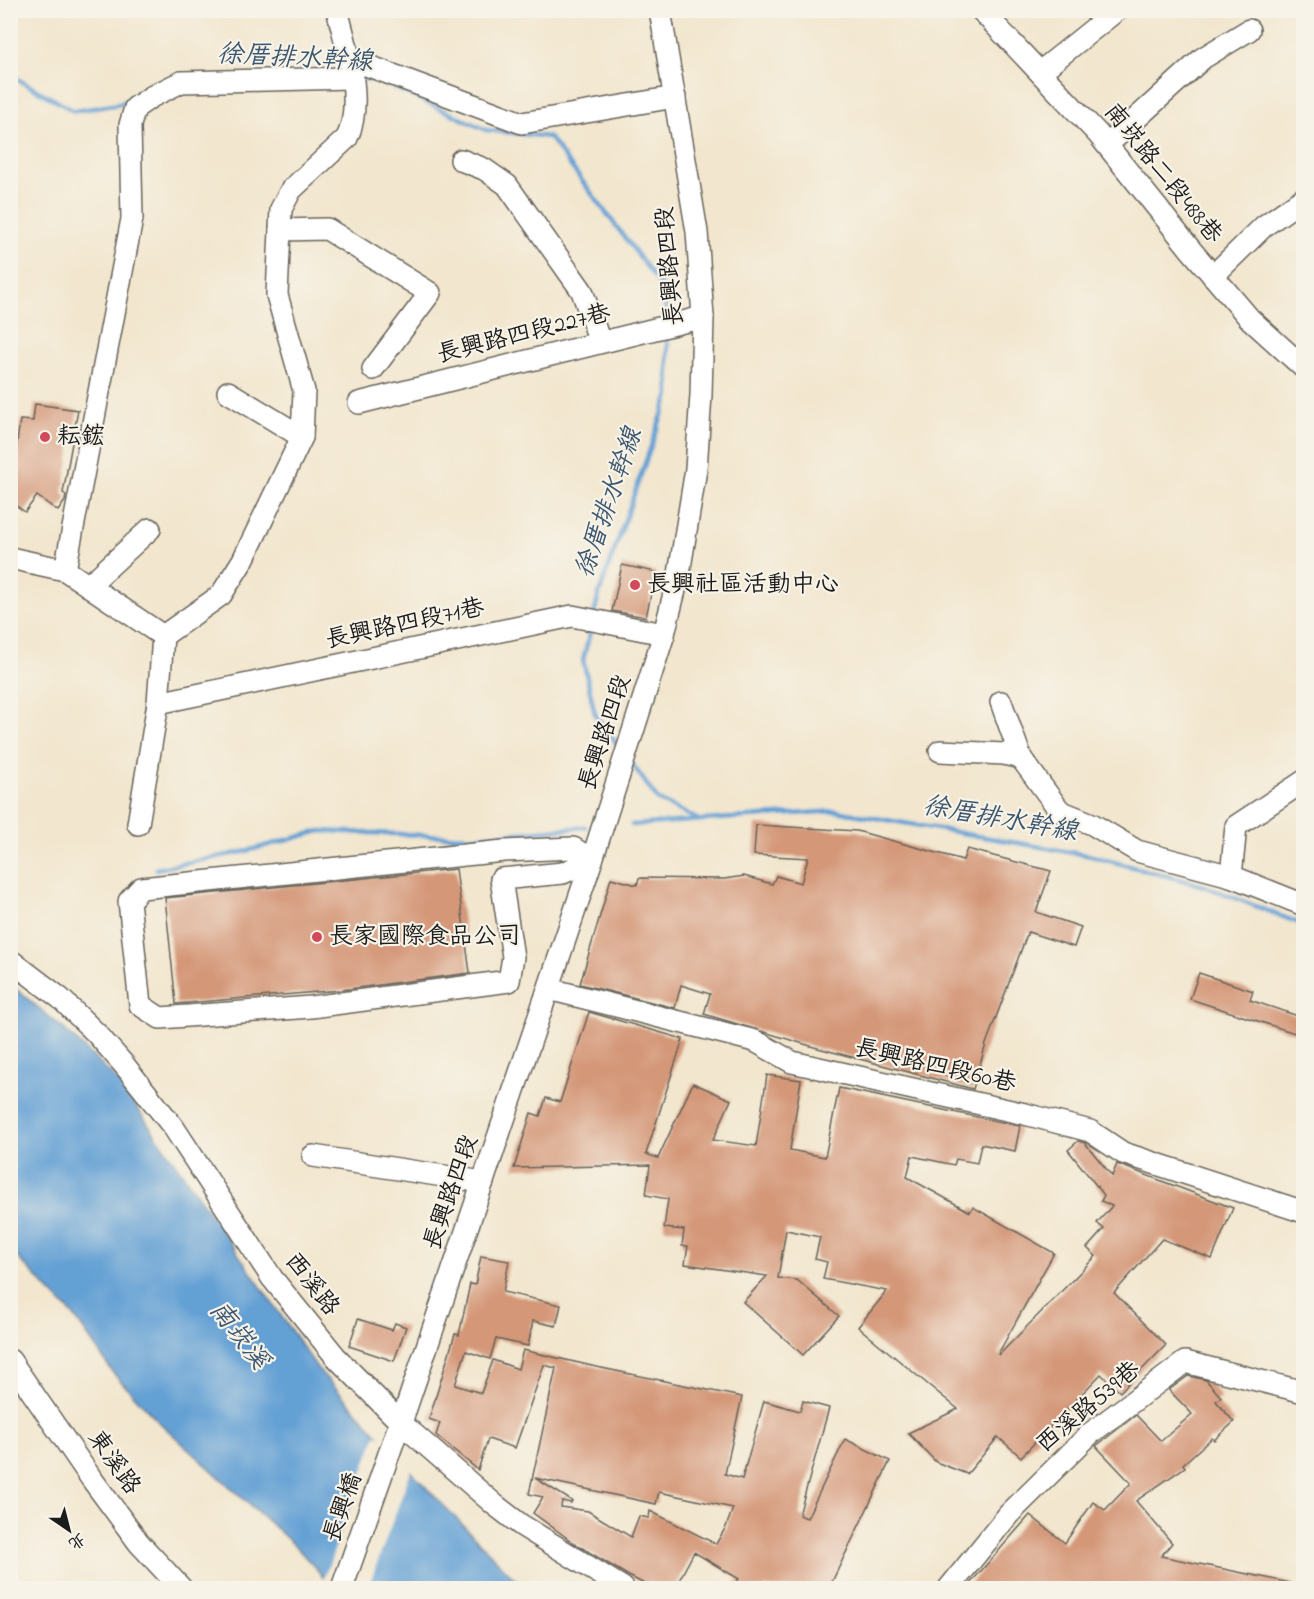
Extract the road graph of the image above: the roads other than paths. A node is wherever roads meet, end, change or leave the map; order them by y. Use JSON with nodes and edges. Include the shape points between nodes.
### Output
{"nodes":[{"id":1,"x":337,"y":10,"type":"edge"},
{"id":2,"x":660,"y":10,"type":"edge"},
{"id":3,"x":981,"y":10,"type":"edge"},
{"id":4,"x":1117,"y":10,"type":"edge"},
{"id":5,"x":1249,"y":30,"type":"dead end"},
{"id":6,"x":351,"y":68,"type":"junction"},
{"id":7,"x":1040,"y":72,"type":"junction"},
{"id":8,"x":675,"y":97,"type":"junction"},
{"id":9,"x":1107,"y":145,"type":"junction"},
{"id":10,"x":461,"y":160,"type":"dead end"},
{"id":11,"x":1304,"y":198,"type":"edge"},
{"id":12,"x":280,"y":230,"type":"junction"},
{"id":13,"x":1213,"y":276,"type":"junction"},
{"id":14,"x":702,"y":317,"type":"junction"},
{"id":15,"x":600,"y":342,"type":"junction"},
{"id":16,"x":1304,"y":368,"type":"edge"},
{"id":17,"x":372,"y":369,"type":"dead end"},
{"id":18,"x":228,"y":392,"type":"dead end"},
{"id":19,"x":359,"y":403,"type":"dead end"},
{"id":20,"x":302,"y":437,"type":"junction"},
{"id":21,"x":150,"y":528,"type":"dead end"},
{"id":22,"x":10,"y":558,"type":"edge"},
{"id":23,"x":65,"y":570,"type":"junction"},
{"id":24,"x":88,"y":586,"type":"junction"},
{"id":25,"x":664,"y":634,"type":"junction"},
{"id":26,"x":163,"y":636,"type":"junction"},
{"id":27,"x":1001,"y":702,"type":"dead end"},
{"id":28,"x":158,"y":703,"type":"junction"},
{"id":29,"x":940,"y":751,"type":"dead end"},
{"id":30,"x":1022,"y":758,"type":"junction"},
{"id":31,"x":1304,"y":781,"type":"edge"},
{"id":32,"x":138,"y":824,"type":"dead end"},
{"id":33,"x":495,"y":852,"type":"junction"},
{"id":34,"x":592,"y":860,"type":"junction"},
{"id":35,"x":1231,"y":876,"type":"junction"},
{"id":36,"x":501,"y":879,"type":"junction"},
{"id":37,"x":1304,"y":905,"type":"edge"},
{"id":38,"x":10,"y":960,"type":"edge"},
{"id":39,"x":549,"y":989,"type":"junction"},
{"id":40,"x":313,"y":1156,"type":"dead end"},
{"id":41,"x":483,"y":1182,"type":"junction"},
{"id":42,"x":1304,"y":1212,"type":"edge"},
{"id":43,"x":10,"y":1360,"type":"edge"},
{"id":44,"x":1304,"y":1392,"type":"edge"},
{"id":45,"x":401,"y":1423,"type":"junction"},
{"id":46,"x":394,"y":1444,"type":"joint"},
{"id":47,"x":181,"y":1588,"type":"edge"},
{"id":48,"x":342,"y":1588,"type":"edge"},
{"id":49,"x":623,"y":1588,"type":"edge"},
{"id":50,"x":949,"y":1588,"type":"edge"}],
"edges":[{"from":1,"to":6,"type":"street"},
{"from":2,"to":8,"type":"street","name":"長興路四段"},
{"from":3,"to":7,"type":"street","name":"南崁路二段488巷"},
{"from":4,"to":7,"type":"street"},
{"from":5,"to":9,"type":"street","via":[[1203,58]]},
{"from":6,"to":8,"type":"street","via":[[522,123]]},
{"from":6,"to":12,"type":"street","via":[[352,128],[347,138],[291,190],[281,209]]},
{"from":6,"to":23,"type":"street","via":[[181,82],[135,108],[130,125],[132,219]]},
{"from":7,"to":9,"type":"street","name":"南崁路二段488巷"},
{"from":8,"to":14,"type":"street","name":"長興路四段","via":[[697,232]]},
{"from":9,"to":13,"type":"street","name":"南崁路二段488巷"},
{"from":10,"to":15,"type":"street","via":[[484,169],[507,185],[582,291]]},
{"from":11,"to":13,"type":"street","via":[[1264,226]]},
{"from":12,"to":17,"type":"street","via":[[327,229],[430,293]]},
{"from":12,"to":20,"type":"street","via":[[277,295],[304,391]]},
{"from":13,"to":16,"type":"street","name":"南崁路二段488巷","via":[[1250,319]]},
{"from":14,"to":15,"type":"street","name":"長興路四段227巷"},
{"from":14,"to":25,"type":"street","name":"長興路四段","via":[[696,470],[679,574]]},
{"from":15,"to":19,"type":"street","name":"長興路四段227巷"},
{"from":18,"to":20,"type":"street"},
{"from":20,"to":26,"type":"street","via":[[243,560],[221,595]]},
{"from":21,"to":24,"type":"street"},
{"from":22,"to":23,"type":"street"},
{"from":23,"to":24,"type":"street"},
{"from":24,"to":26,"type":"street"},
{"from":25,"to":28,"type":"street","name":"長興路四段71巷","via":[[572,616]]},
{"from":25,"to":34,"type":"street","name":"長興路四段"},
{"from":26,"to":28,"type":"street"},
{"from":27,"to":30,"type":"street"},
{"from":28,"to":32,"type":"street"},
{"from":29,"to":30,"type":"street"},
{"from":30,"to":35,"type":"street","via":[[1060,811],[1092,824],[1137,851]]},
{"from":31,"to":35,"type":"street","via":[[1236,826]]},
{"from":33,"to":34,"type":"street","via":[[573,848]]},
{"from":33,"to":36,"type":"street"},
{"from":33,"to":36,"type":"street","via":[[141,888],[129,901],[140,1005],[160,1018],[311,1007],[509,981],[513,957]]},
{"from":34,"to":36,"type":"street","via":[[563,873]]},
{"from":34,"to":39,"type":"street","name":"長興路四段"},
{"from":35,"to":37,"type":"street"},
{"from":38,"to":45,"type":"street","name":"西溪路","via":[[60,998],[125,1066],[174,1128],[272,1278],[336,1357]]},
{"from":39,"to":41,"type":"street","name":"長興路四段"},
{"from":39,"to":42,"type":"street","name":"長興路四段60巷","via":[[755,1041],[792,1062],[1090,1131],[1123,1153]]},
{"from":40,"to":41,"type":"street"},
{"from":41,"to":45,"type":"street","name":"長興路四段"},
{"from":43,"to":47,"type":"street","name":"東溪路","via":[[139,1543]]},
{"from":44,"to":50,"type":"street","name":"西溪路539巷","via":[[1185,1362],[1091,1433],[1009,1514]]},
{"from":45,"to":46,"type":"street","name":"長興路四段"},
{"from":45,"to":49,"type":"street","name":"西溪路","via":[[521,1525]]},
{"from":46,"to":48,"type":"street","name":"長興橋"}]}
